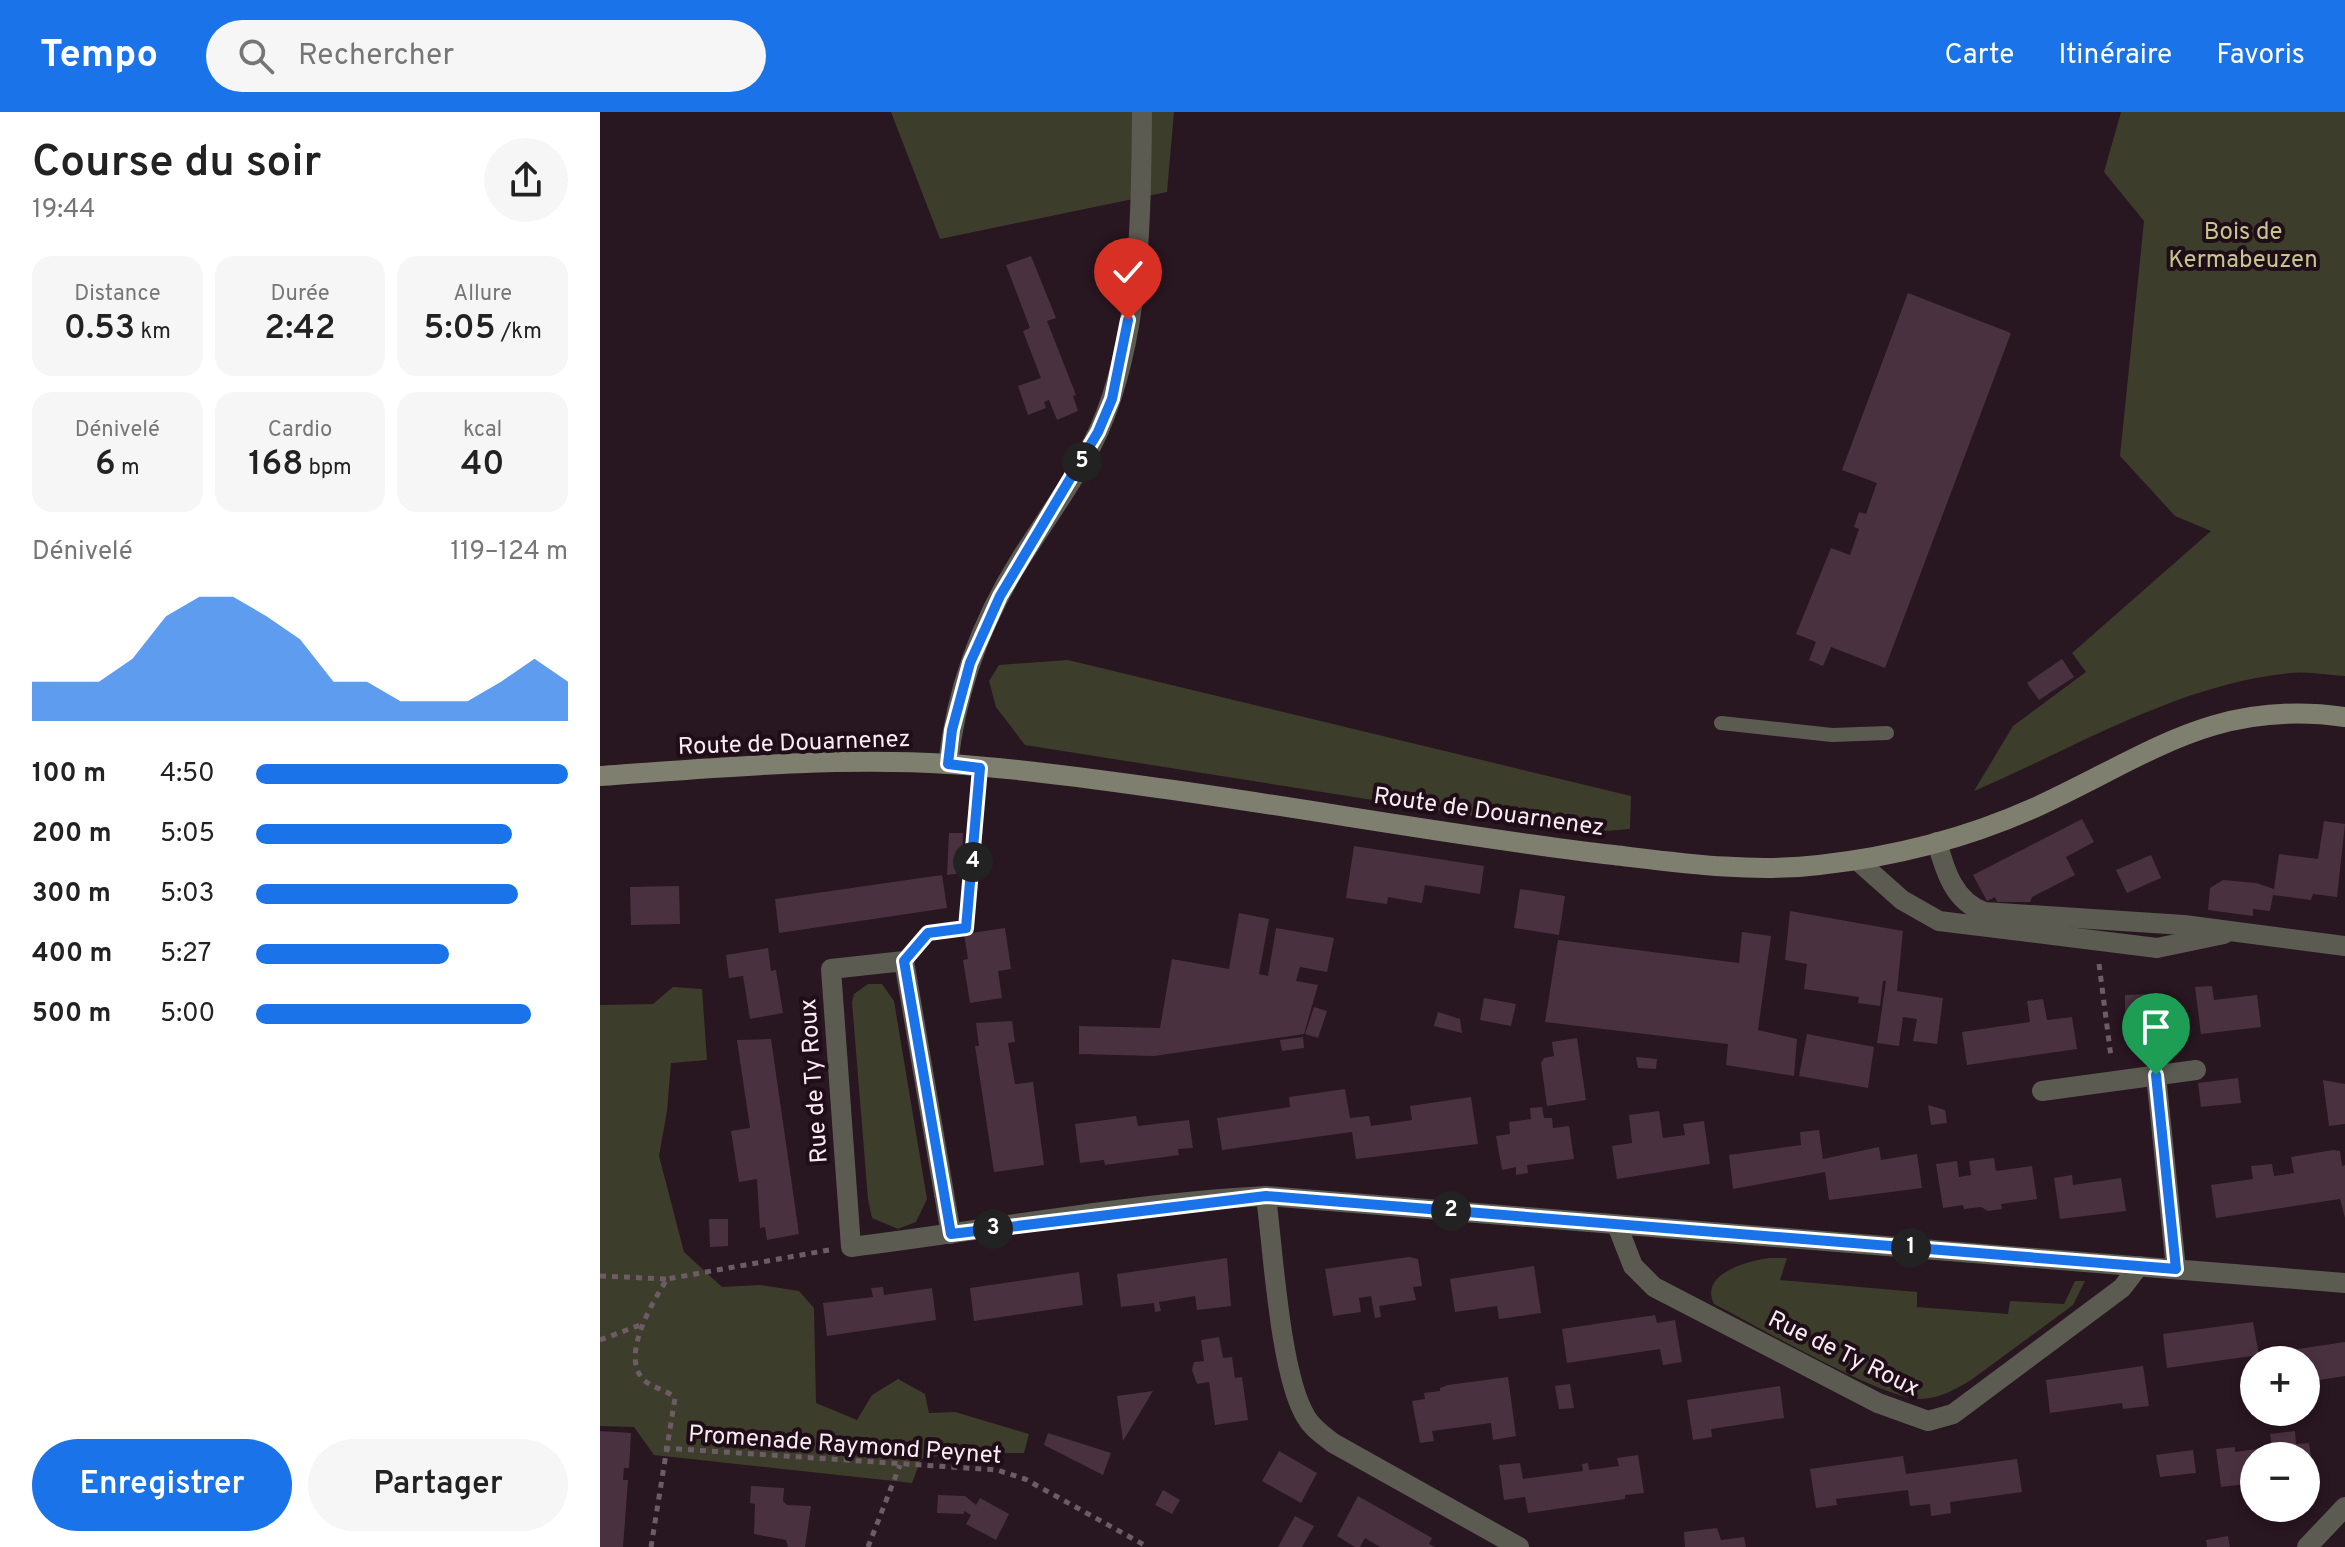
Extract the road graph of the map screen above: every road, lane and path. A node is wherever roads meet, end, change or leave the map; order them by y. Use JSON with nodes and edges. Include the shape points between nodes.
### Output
{"nodes":[{"id":1,"x":1142,"y":112,"type":"edge"},
{"id":2,"x":2345,"y":717,"type":"edge"},
{"id":3,"x":1721,"y":723,"type":"dead end"},
{"id":4,"x":1887,"y":733,"type":"dead end"},
{"id":5,"x":948,"y":764,"type":"junction"},
{"id":6,"x":980,"y":768,"type":"junction"},
{"id":7,"x":600,"y":776,"type":"edge"},
{"id":8,"x":1937,"y":842,"type":"junction"},
{"id":9,"x":1857,"y":860,"type":"junction"},
{"id":10,"x":2237,"y":931,"type":"junction"},
{"id":11,"x":2345,"y":946,"type":"edge"},
{"id":12,"x":904,"y":961,"type":"junction"},
{"id":13,"x":2098,"y":973,"type":"dead end"},
{"id":14,"x":2111,"y":1056,"type":"dead end"},
{"id":15,"x":2196,"y":1070,"type":"dead end"},
{"id":16,"x":2156,"y":1075,"type":"junction"},
{"id":17,"x":2042,"y":1091,"type":"dead end"},
{"id":18,"x":1266,"y":1196,"type":"junction"},
{"id":19,"x":1617,"y":1225,"type":"junction"},
{"id":20,"x":951,"y":1234,"type":"junction"},
{"id":21,"x":851,"y":1247,"type":"junction"},
{"id":22,"x":2139,"y":1266,"type":"junction"},
{"id":23,"x":2176,"y":1269,"type":"junction"},
{"id":24,"x":600,"y":1276,"type":"edge"},
{"id":25,"x":667,"y":1279,"type":"junction"},
{"id":26,"x":2345,"y":1283,"type":"edge"},
{"id":27,"x":640,"y":1325,"type":"junction"},
{"id":28,"x":600,"y":1340,"type":"edge"},
{"id":29,"x":664,"y":1448,"type":"junction"},
{"id":30,"x":900,"y":1465,"type":"junction"},
{"id":31,"x":2345,"y":1507,"type":"edge"},
{"id":32,"x":651,"y":1547,"type":"edge"},
{"id":33,"x":868,"y":1547,"type":"edge"},
{"id":34,"x":1148,"y":1547,"type":"edge"},
{"id":35,"x":1519,"y":1547,"type":"edge"},
{"id":36,"x":2307,"y":1547,"type":"edge"}],
"edges":[{"from":1,"to":5,"type":"street","via":[[1137,252],[1112,399],[1087,454],[1019,561],[990,618],[961,695]]},
{"from":2,"to":8,"type":"main road","name":"Route de Douarnenez","via":[[2280,711],[2231,719],[2136,756],[2032,808]]},
{"from":3,"to":4,"type":"lane","via":[[1819,734]]},
{"from":5,"to":6,"type":"main road","name":"Route de Douarnenez"},
{"from":5,"to":7,"type":"main road","name":"Route de Douarnenez","via":[[762,764]]},
{"from":6,"to":9,"type":"main road","name":"Route de Douarnenez","via":[[1146,786],[1639,858],[1780,869]]},
{"from":6,"to":12,"type":"path","via":[[966,928],[928,933]]},
{"from":8,"to":9,"type":"main road","name":"Route de Douarnenez"},
{"from":8,"to":10,"type":"street","via":[[1959,897],[1984,912]]},
{"from":9,"to":10,"type":"street","via":[[1920,912],[1939,921],[2157,948]]},
{"from":10,"to":11,"type":"street"},
{"from":12,"to":20,"type":"street"},
{"from":12,"to":21,"type":"street","name":"Rue de Ty Roux","via":[[831,969]]},
{"from":13,"to":14,"type":"path"},
{"from":15,"to":16,"type":"street"},
{"from":16,"to":17,"type":"street"},
{"from":16,"to":23,"type":"street"},
{"from":18,"to":19,"type":"street"},
{"from":18,"to":20,"type":"street"},
{"from":18,"to":35,"type":"street","via":[[1285,1340],[1307,1420],[1333,1443]]},
{"from":19,"to":22,"type":"street"},
{"from":19,"to":22,"type":"street","name":"Rue de Ty Roux","via":[[1633,1266],[1654,1287],[1878,1403],[1928,1421],[1953,1414],[1982,1393],[2122,1288]]},
{"from":20,"to":21,"type":"street"},
{"from":21,"to":25,"type":"path"},
{"from":22,"to":23,"type":"street"},
{"from":23,"to":26,"type":"street"},
{"from":24,"to":25,"type":"path"},
{"from":25,"to":27,"type":"path"},
{"from":27,"to":28,"type":"path"},
{"from":27,"to":29,"type":"path","via":[[638,1373],[675,1398]]},
{"from":29,"to":30,"type":"path","name":"Promenade Raymond Peynet"},
{"from":29,"to":32,"type":"path"},
{"from":30,"to":33,"type":"path"},
{"from":30,"to":34,"type":"path","name":"Promenade Raymond Peynet","via":[[1011,1474]]},
{"from":31,"to":36,"type":"street"}]}
